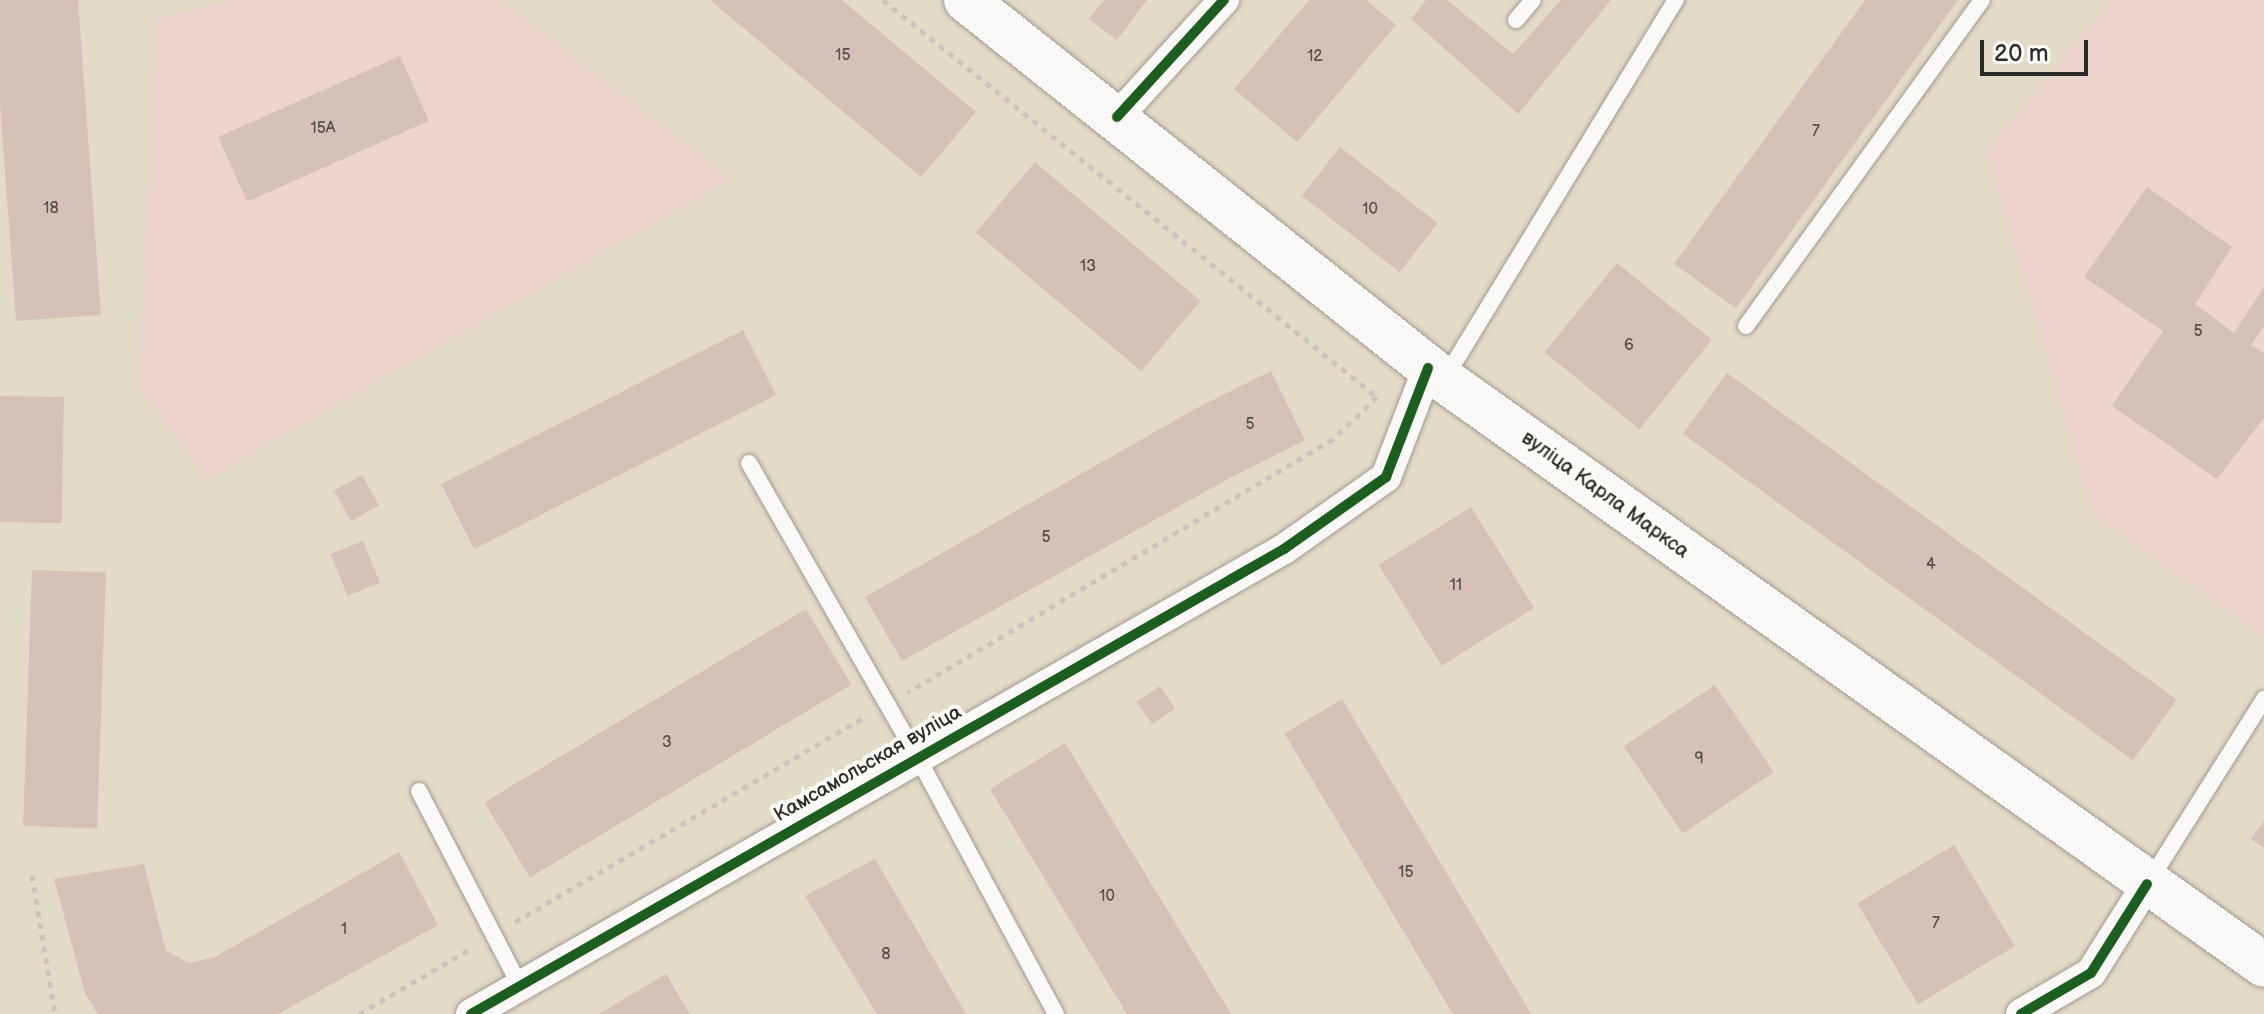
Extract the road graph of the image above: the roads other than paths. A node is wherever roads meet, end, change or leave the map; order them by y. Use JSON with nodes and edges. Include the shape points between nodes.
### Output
{"nodes":[{"id":1,"x":966,"y":0,"type":"edge"},
{"id":2,"x":1224,"y":0,"type":"edge"},
{"id":3,"x":1533,"y":0,"type":"edge"},
{"id":4,"x":1676,"y":0,"type":"edge"},
{"id":5,"x":1982,"y":0,"type":"edge"},
{"id":6,"x":1516,"y":20,"type":"dead end"},
{"id":7,"x":1117,"y":117,"type":"junction"},
{"id":8,"x":1746,"y":326,"type":"dead end"},
{"id":9,"x":1436,"y":374,"type":"junction"},
{"id":10,"x":749,"y":463,"type":"dead end"},
{"id":11,"x":2264,"y":699,"type":"edge"},
{"id":12,"x":917,"y":756,"type":"junction"},
{"id":13,"x":419,"y":791,"type":"dead end"},
{"id":14,"x":2147,"y":884,"type":"junction"},
{"id":15,"x":2264,"y":965,"type":"edge"},
{"id":16,"x":519,"y":984,"type":"junction"},
{"id":17,"x":471,"y":1014,"type":"edge"},
{"id":18,"x":1056,"y":1014,"type":"edge"},
{"id":19,"x":2021,"y":1014,"type":"edge"}],
"edges":[{"from":1,"to":7,"type":"main road","name":"вуліца Карла Маркса"},
{"from":2,"to":7,"type":"street"},
{"from":3,"to":6,"type":"lane"},
{"from":4,"to":9,"type":"lane"},
{"from":5,"to":8,"type":"lane"},
{"from":7,"to":9,"type":"main road","name":"вуліца Карла Маркса"},
{"from":9,"to":12,"type":"street","name":"Камсамольская вуліца","via":[[1386,477],[1284,549]]},
{"from":9,"to":14,"type":"main road","name":"вуліца Карла Маркса"},
{"from":10,"to":12,"type":"lane"},
{"from":11,"to":14,"type":"lane"},
{"from":12,"to":16,"type":"street","name":"Камсамольская вуліца"},
{"from":12,"to":18,"type":"lane"},
{"from":13,"to":16,"type":"lane"},
{"from":14,"to":15,"type":"main road","name":"вуліца Карла Маркса"},
{"from":14,"to":19,"type":"street","via":[[2091,973]]},
{"from":16,"to":17,"type":"street","name":"Камсамольская вуліца"}]}
